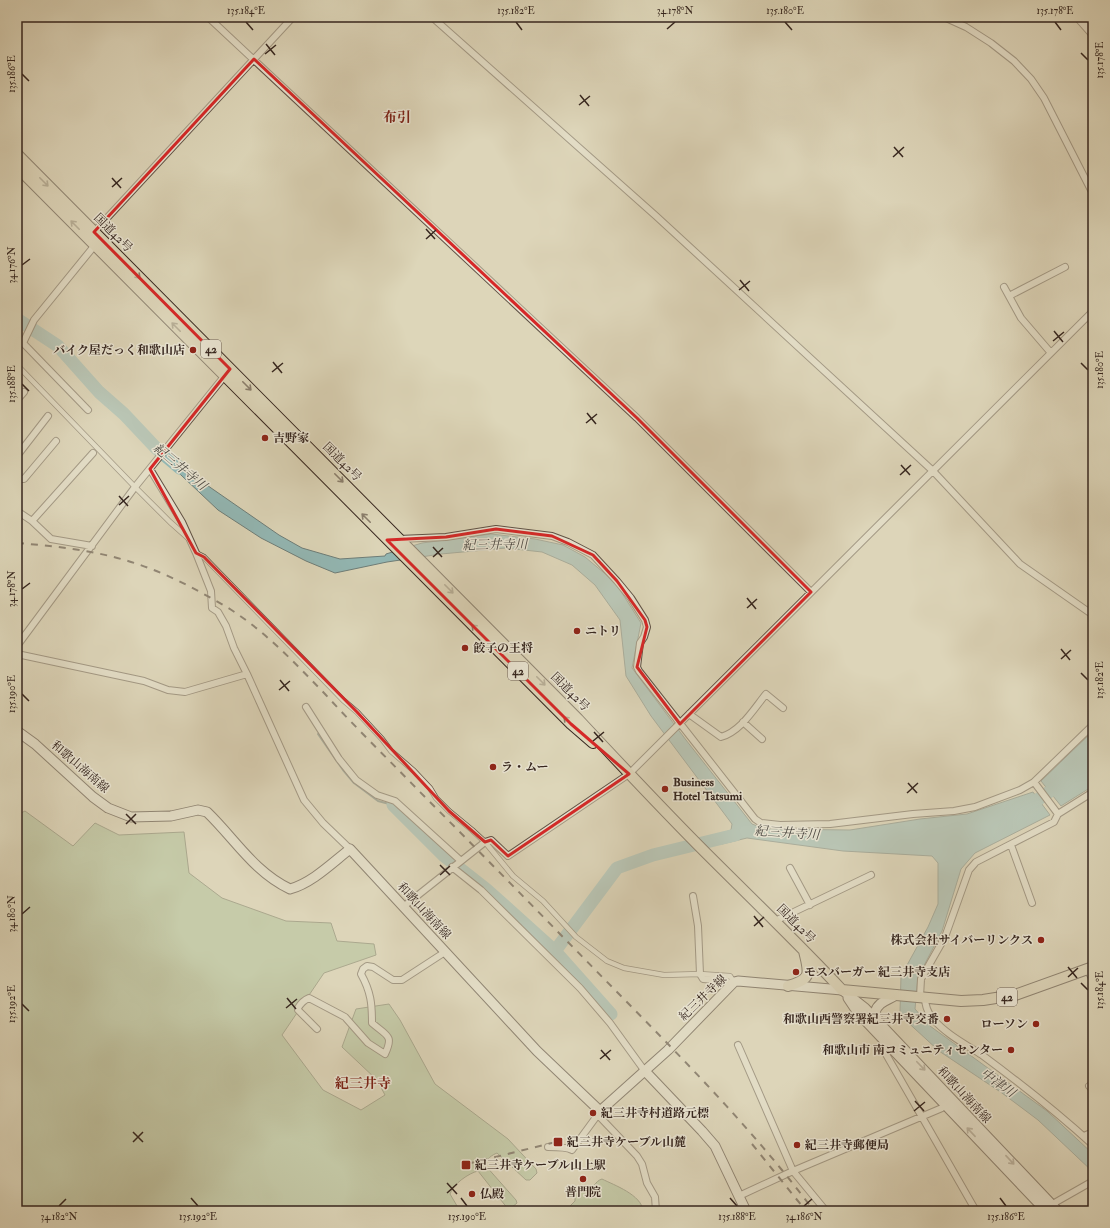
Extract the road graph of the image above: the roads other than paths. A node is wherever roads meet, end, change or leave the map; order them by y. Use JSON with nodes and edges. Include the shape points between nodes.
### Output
{"nodes":[{"id":1,"x":208,"y":17,"type":"edge"},
{"id":2,"x":293,"y":17,"type":"edge"},
{"id":3,"x":432,"y":17,"type":"edge"},
{"id":4,"x":944,"y":17,"type":"edge"},
{"id":5,"x":1078,"y":17,"type":"edge"},
{"id":6,"x":1093,"y":34,"type":"edge"},
{"id":7,"x":254,"y":59,"type":"junction"},
{"id":8,"x":17,"y":154,"type":"edge"},
{"id":9,"x":17,"y":167,"type":"edge"},
{"id":10,"x":1093,"y":194,"type":"edge"},
{"id":11,"x":94,"y":232,"type":"junction"},
{"id":12,"x":95,"y":245,"type":"junction"},
{"id":13,"x":1065,"y":267,"type":"dead end"},
{"id":14,"x":1004,"y":287,"type":"dead end"},
{"id":15,"x":1009,"y":296,"type":"junction"},
{"id":16,"x":1093,"y":311,"type":"edge"},
{"id":17,"x":1051,"y":353,"type":"junction"},
{"id":18,"x":17,"y":365,"type":"edge"},
{"id":19,"x":227,"y":372,"type":"junction"},
{"id":20,"x":24,"y":392,"type":"dead end"},
{"id":21,"x":17,"y":400,"type":"edge"},
{"id":22,"x":88,"y":410,"type":"dead end"},
{"id":23,"x":48,"y":416,"type":"dead end"},
{"id":24,"x":56,"y":441,"type":"dead end"},
{"id":25,"x":93,"y":452,"type":"dead end"},
{"id":26,"x":17,"y":456,"type":"edge"},
{"id":27,"x":150,"y":469,"type":"junction"},
{"id":28,"x":932,"y":471,"type":"junction"},
{"id":29,"x":18,"y":479,"type":"edge"},
{"id":30,"x":135,"y":487,"type":"junction"},
{"id":31,"x":17,"y":511,"type":"edge"},
{"id":32,"x":32,"y":521,"type":"junction"},
{"id":33,"x":188,"y":538,"type":"junction"},
{"id":34,"x":396,"y":542,"type":"junction"},
{"id":35,"x":92,"y":546,"type":"junction"},
{"id":36,"x":196,"y":553,"type":"junction"},
{"id":37,"x":812,"y":592,"type":"junction"},
{"id":38,"x":1093,"y":615,"type":"edge"},
{"id":39,"x":17,"y":646,"type":"edge"},
{"id":40,"x":17,"y":654,"type":"edge"},
{"id":41,"x":248,"y":674,"type":"junction"},
{"id":42,"x":306,"y":707,"type":"dead end"},
{"id":43,"x":783,"y":708,"type":"dead end"},
{"id":44,"x":689,"y":714,"type":"junction"},
{"id":45,"x":743,"y":722,"type":"junction"},
{"id":46,"x":679,"y":724,"type":"junction"},
{"id":47,"x":1093,"y":725,"type":"edge"},
{"id":48,"x":17,"y":731,"type":"edge"},
{"id":49,"x":762,"y":739,"type":"dead end"},
{"id":50,"x":629,"y":774,"type":"junction"},
{"id":51,"x":1035,"y":784,"type":"junction"},
{"id":52,"x":1093,"y":792,"type":"edge"},
{"id":53,"x":1057,"y":813,"type":"junction"},
{"id":54,"x":485,"y":842,"type":"junction"},
{"id":55,"x":1011,"y":845,"type":"junction"},
{"id":56,"x":350,"y":849,"type":"junction"},
{"id":57,"x":461,"y":861,"type":"junction"},
{"id":58,"x":452,"y":867,"type":"junction"},
{"id":59,"x":790,"y":868,"type":"dead end"},
{"id":60,"x":872,"y":875,"type":"dead end"},
{"id":61,"x":693,"y":896,"type":"dead end"},
{"id":62,"x":1032,"y":903,"type":"dead end"},
{"id":63,"x":810,"y":905,"type":"junction"},
{"id":64,"x":403,"y":907,"type":"junction"},
{"id":65,"x":775,"y":921,"type":"junction"},
{"id":66,"x":803,"y":949,"type":"junction"},
{"id":67,"x":445,"y":952,"type":"junction"},
{"id":68,"x":1090,"y":968,"type":"edge"},
{"id":69,"x":700,"y":974,"type":"junction"},
{"id":70,"x":1093,"y":980,"type":"edge"},
{"id":71,"x":732,"y":984,"type":"junction"},
{"id":72,"x":788,"y":986,"type":"junction"},
{"id":73,"x":842,"y":990,"type":"junction"},
{"id":74,"x":897,"y":994,"type":"junction"},
{"id":75,"x":921,"y":997,"type":"junction"},
{"id":76,"x":882,"y":1026,"type":"junction"},
{"id":77,"x":317,"y":1029,"type":"dead end"},
{"id":78,"x":888,"y":1044,"type":"junction"},
{"id":79,"x":738,"y":1045,"type":"dead end"},
{"id":80,"x":644,"y":1070,"type":"junction"},
{"id":81,"x":1093,"y":1084,"type":"edge"},
{"id":82,"x":1093,"y":1090,"type":"edge"},
{"id":83,"x":949,"y":1102,"type":"junction"},
{"id":84,"x":598,"y":1113,"type":"junction"},
{"id":85,"x":922,"y":1117,"type":"junction"},
{"id":86,"x":1093,"y":1132,"type":"edge"},
{"id":87,"x":1084,"y":1136,"type":"junction"},
{"id":88,"x":1093,"y":1145,"type":"edge"},
{"id":89,"x":548,"y":1147,"type":"dead end"},
{"id":90,"x":793,"y":1171,"type":"junction"},
{"id":91,"x":1093,"y":1181,"type":"edge"},
{"id":92,"x":739,"y":1196,"type":"junction"},
{"id":93,"x":1048,"y":1209,"type":"edge"},
{"id":94,"x":656,"y":1211,"type":"edge"},
{"id":95,"x":746,"y":1211,"type":"edge"},
{"id":96,"x":826,"y":1211,"type":"edge"},
{"id":97,"x":976,"y":1211,"type":"edge"}],
"edges":[{"from":1,"to":7,"type":"street"},
{"from":2,"to":7,"type":"street"},
{"from":3,"to":28,"type":"street","via":[[656,216]]},
{"from":4,"to":10,"type":"street","via":[[992,43],[1031,79],[1044,98]]},
{"from":5,"to":6,"type":"street"},
{"from":7,"to":11,"type":"street"},
{"from":7,"to":37,"type":"street","via":[[636,418]]},
{"from":8,"to":11,"type":"highway","name":"国道42号","number":"42","one_way":true},
{"from":12,"to":9,"type":"highway","name":"国道42号","number":"42","one_way":true},
{"from":11,"to":19,"type":"highway","name":"国道42号","number":"42","one_way":true},
{"from":19,"to":12,"type":"highway","name":"国道42号","number":"42","one_way":true},
{"from":12,"to":22,"type":"street","via":[[34,320],[23,343]]},
{"from":13,"to":15,"type":"street"},
{"from":14,"to":15,"type":"street"},
{"from":15,"to":17,"type":"street","via":[[1021,318]]},
{"from":16,"to":17,"type":"street"},
{"from":17,"to":28,"type":"street"},
{"from":18,"to":30,"type":"street"},
{"from":19,"to":27,"type":"street"},
{"from":19,"to":34,"type":"highway","name":"国道42号","number":"42"},
{"from":20,"to":21,"type":"street"},
{"from":23,"to":26,"type":"street"},
{"from":24,"to":29,"type":"street","via":[[24,480]]},
{"from":25,"to":32,"type":"street"},
{"from":27,"to":30,"type":"street"},
{"from":27,"to":33,"type":"street","via":[[182,522]]},
{"from":28,"to":37,"type":"street"},
{"from":28,"to":38,"type":"street","via":[[1020,564]]},
{"from":30,"to":33,"type":"street"},
{"from":30,"to":35,"type":"street"},
{"from":31,"to":32,"type":"street"},
{"from":32,"to":35,"type":"street","via":[[51,539]]},
{"from":33,"to":36,"type":"street"},
{"from":34,"to":46,"type":"street","via":[[496,529],[552,536],[593,555],[631,598],[645,620],[647,627],[640,643],[637,667]]},
{"from":34,"to":50,"type":"highway","name":"国道42号","number":"42","one_way":true,"via":[[422,561]]},
{"from":50,"to":34,"type":"highway","name":"国道42号","number":"42","one_way":true,"via":[[571,724],[411,563]]},
{"from":35,"to":39,"type":"street"},
{"from":36,"to":41,"type":"street","via":[[211,591],[212,608],[218,612],[226,626]]},
{"from":36,"to":54,"type":"street","via":[[204,557],[357,712],[449,811]]},
{"from":37,"to":44,"type":"street"},
{"from":40,"to":41,"type":"street","via":[[185,692]]},
{"from":41,"to":56,"type":"street","via":[[304,800]]},
{"from":42,"to":57,"type":"street","via":[[339,759],[356,780],[377,795],[395,801]]},
{"from":43,"to":45,"type":"street","via":[[766,694]]},
{"from":44,"to":45,"type":"street","via":[[721,737],[728,735]]},
{"from":44,"to":46,"type":"street"},
{"from":45,"to":49,"type":"street"},
{"from":46,"to":50,"type":"street"},
{"from":46,"to":51,"type":"street","via":[[755,819],[761,823],[830,824],[954,811],[975,807]]},
{"from":47,"to":51,"type":"street"},
{"from":48,"to":56,"type":"main road","name":"和歌山海南線","via":[[108,808],[131,817],[171,816],[198,810],[207,812],[263,872],[290,889],[316,876]]},
{"from":50,"to":54,"type":"street","via":[[508,856],[491,840]]},
{"from":50,"to":65,"type":"highway","name":"国道42号","number":"42"},
{"from":51,"to":53,"type":"street"},
{"from":52,"to":53,"type":"street"},
{"from":53,"to":55,"type":"street","via":[[1054,822]]},
{"from":54,"to":57,"type":"street"},
{"from":54,"to":69,"type":"street","via":[[504,866],[543,901],[566,928],[607,961],[624,968],[664,975]]},
{"from":55,"to":62,"type":"street"},
{"from":55,"to":75,"type":"street","via":[[976,862],[969,870],[945,937],[921,979]]},
{"from":56,"to":64,"type":"main road","name":"和歌山海南線"},
{"from":57,"to":58,"type":"street"},
{"from":58,"to":64,"type":"street"},
{"from":58,"to":80,"type":"street","via":[[481,890],[578,986],[610,1023]]},
{"from":59,"to":63,"type":"street"},
{"from":60,"to":63,"type":"street"},
{"from":61,"to":69,"type":"street","via":[[698,926]]},
{"from":63,"to":65,"type":"street"},
{"from":64,"to":67,"type":"main road","name":"和歌山海南線"},
{"from":65,"to":66,"type":"highway","name":"国道42号","number":"42"},
{"from":66,"to":72,"type":"highway","via":[[808,973],[802,980]]},
{"from":66,"to":73,"type":"highway","name":"国道42号","number":"42"},
{"from":67,"to":77,"type":"street","via":[[402,980],[393,980],[373,967],[367,966],[363,970],[361,974],[371,998],[372,1023],[389,1038],[390,1044],[385,1054],[368,1043],[345,1016],[309,998],[300,1003],[298,1010]]},
{"from":67,"to":84,"type":"main road","name":"和歌山海南線"},
{"from":68,"to":70,"type":"street"},
{"from":68,"to":75,"type":"highway","number":"42","via":[[1004,998],[960,1001]]},
{"from":69,"to":71,"type":"street","via":[[703,979],[727,981]]},
{"from":71,"to":72,"type":"main road","name":"紀三井寺線","via":[[738,981]]},
{"from":71,"to":80,"type":"main road","name":"紀三井寺線","via":[[668,1050]]},
{"from":72,"to":73,"type":"main road","name":"紀三井寺線"},
{"from":73,"to":74,"type":"highway","number":"42"},
{"from":73,"to":76,"type":"main road","name":"和歌山海南線","via":[[865,1008]]},
{"from":73,"to":78,"type":"main road","name":"和歌山海南線","via":[[858,1013]]},
{"from":74,"to":75,"type":"highway","number":"42"},
{"from":74,"to":76,"type":"main road","via":[[882,1001],[876,1009],[875,1014]]},
{"from":75,"to":87,"type":"street","via":[[932,1018],[943,1029],[982,1056]]},
{"from":76,"to":83,"type":"main road","name":"和歌山海南線","one_way":true},
{"from":78,"to":83,"type":"main road","name":"和歌山海南線"},
{"from":78,"to":85,"type":"street","via":[[883,1049]]},
{"from":79,"to":90,"type":"street"},
{"from":80,"to":84,"type":"main road"},
{"from":80,"to":92,"type":"main road","via":[[715,1146]]},
{"from":81,"to":82,"type":"street","via":[[1089,1086]]},
{"from":83,"to":85,"type":"street"},
{"from":83,"to":93,"type":"main road","name":"和歌山海南線"},
{"from":84,"to":89,"type":"street","via":[[572,1150],[567,1147]]},
{"from":84,"to":94,"type":"street","via":[[642,1164],[647,1183],[655,1197]]},
{"from":85,"to":90,"type":"street"},
{"from":85,"to":97,"type":"street"},
{"from":86,"to":87,"type":"street"},
{"from":87,"to":88,"type":"street"},
{"from":90,"to":92,"type":"street"},
{"from":90,"to":96,"type":"street"},
{"from":91,"to":93,"type":"street"},
{"from":92,"to":95,"type":"main road"}]}
